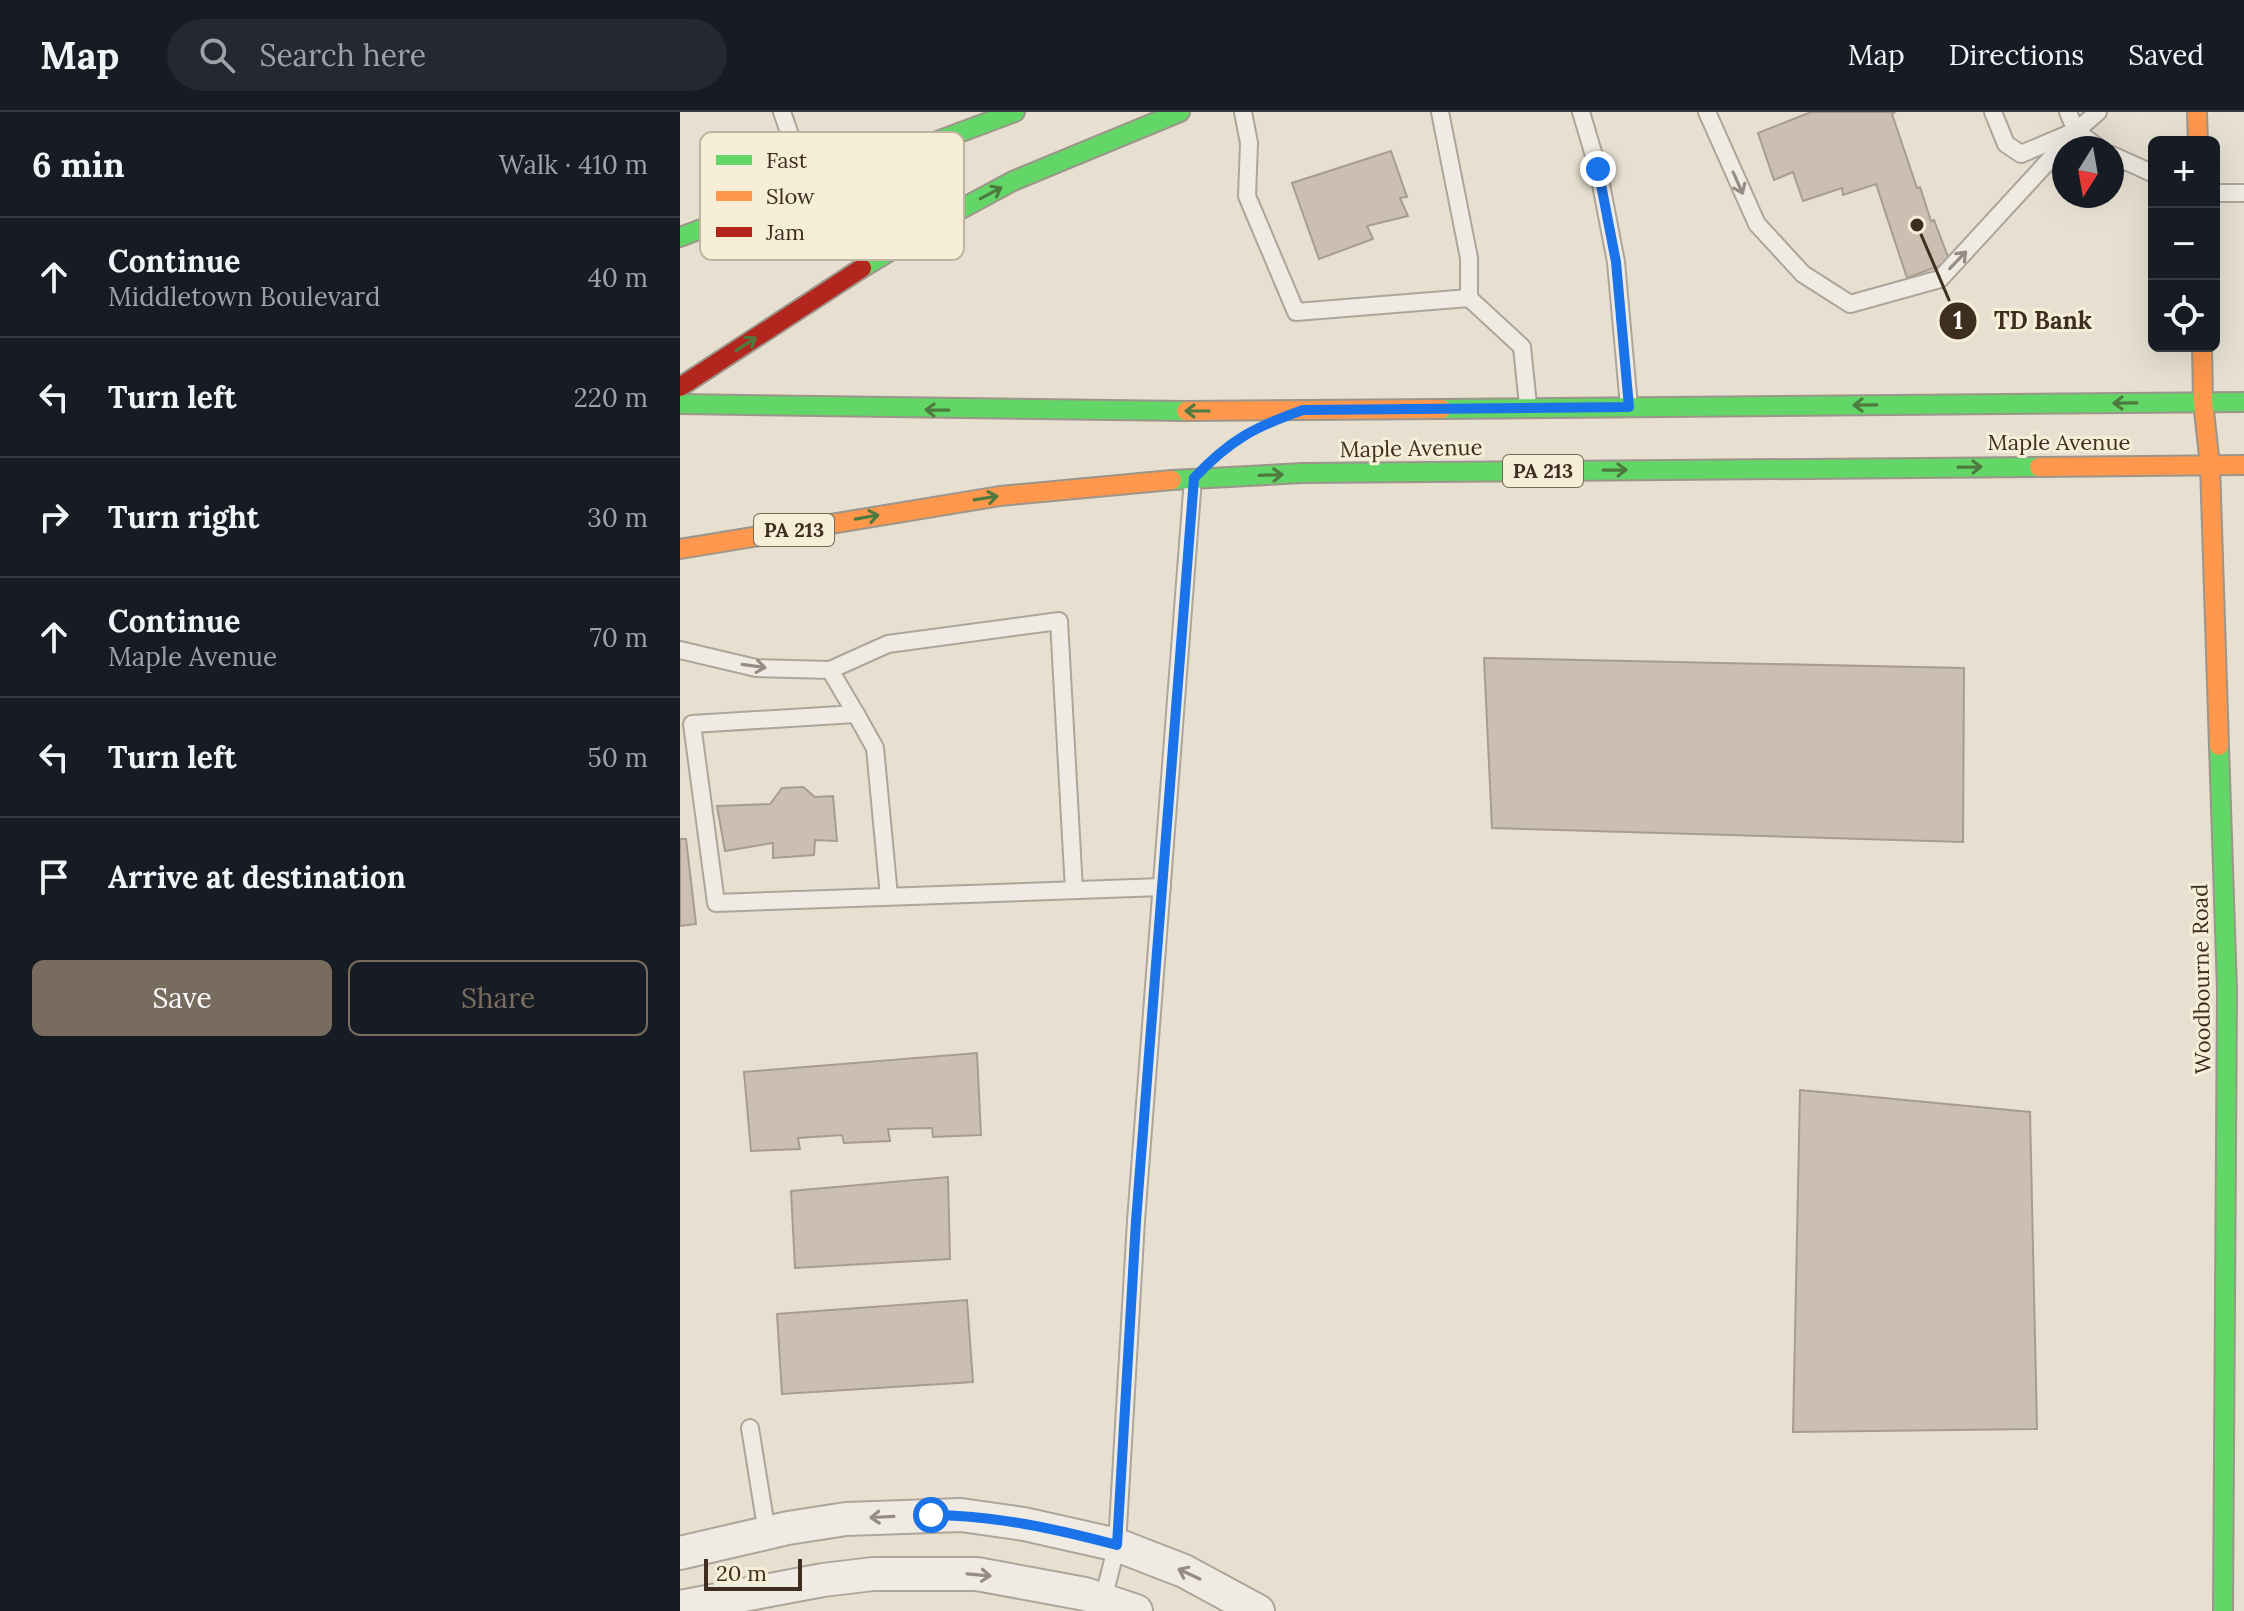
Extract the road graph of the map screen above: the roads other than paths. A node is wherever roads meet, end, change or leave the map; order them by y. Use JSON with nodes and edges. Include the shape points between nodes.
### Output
{"nodes":[{"id":1,"x":782,"y":112,"type":"edge"},
{"id":2,"x":1015,"y":112,"type":"edge"},
{"id":3,"x":1180,"y":112,"type":"edge"},
{"id":4,"x":1243,"y":112,"type":"edge"},
{"id":5,"x":1440,"y":112,"type":"edge"},
{"id":6,"x":1582,"y":112,"type":"edge"},
{"id":7,"x":1707,"y":112,"type":"edge"},
{"id":8,"x":1993,"y":112,"type":"edge"},
{"id":9,"x":2068,"y":112,"type":"edge"},
{"id":10,"x":2098,"y":112,"type":"edge"},
{"id":11,"x":2197,"y":112,"type":"edge"},
{"id":12,"x":2076,"y":131,"type":"junction"},
{"id":13,"x":789,"y":132,"type":"edge"},
{"id":14,"x":962,"y":132,"type":"edge"},
{"id":15,"x":2083,"y":136,"type":"edge"},
{"id":16,"x":2198,"y":136,"type":"edge"},
{"id":17,"x":2124,"y":160,"type":"edge"},
{"id":18,"x":2148,"y":171,"type":"edge"},
{"id":19,"x":2220,"y":193,"type":"edge"},
{"id":20,"x":2244,"y":193,"type":"edge"},
{"id":21,"x":964,"y":208,"type":"edge"},
{"id":22,"x":700,"y":230,"type":"edge"},
{"id":23,"x":680,"y":237,"type":"edge"},
{"id":24,"x":877,"y":260,"type":"edge"},
{"id":25,"x":1469,"y":298,"type":"junction"},
{"id":26,"x":2202,"y":352,"type":"edge"},
{"id":27,"x":680,"y":387,"type":"edge"},
{"id":28,"x":2203,"y":402,"type":"junction"},
{"id":29,"x":2244,"y":402,"type":"edge"},
{"id":30,"x":680,"y":404,"type":"edge"},
{"id":31,"x":1629,"y":407,"type":"junction"},
{"id":32,"x":1528,"y":408,"type":"junction"},
{"id":33,"x":1303,"y":410,"type":"junction"},
{"id":34,"x":1249,"y":432,"type":"dead end"},
{"id":35,"x":1214,"y":457,"type":"dead end"},
{"id":36,"x":2210,"y":465,"type":"junction"},
{"id":37,"x":2244,"y":465,"type":"edge"},
{"id":38,"x":1194,"y":478,"type":"junction"},
{"id":39,"x":680,"y":549,"type":"edge"},
{"id":40,"x":680,"y":650,"type":"edge"},
{"id":41,"x":830,"y":670,"type":"junction"},
{"id":42,"x":856,"y":714,"type":"junction"},
{"id":43,"x":686,"y":723,"type":"edge"},
{"id":44,"x":1162,"y":887,"type":"junction"},
{"id":45,"x":1074,"y":890,"type":"junction"},
{"id":46,"x":889,"y":896,"type":"junction"},
{"id":47,"x":2235,"y":1156,"type":"edge"},
{"id":48,"x":750,"y":1428,"type":"dead end"},
{"id":49,"x":2234,"y":1506,"type":"edge"},
{"id":50,"x":767,"y":1533,"type":"junction"},
{"id":51,"x":1117,"y":1545,"type":"junction"},
{"id":52,"x":680,"y":1553,"type":"edge"},
{"id":53,"x":1103,"y":1599,"type":"junction"},
{"id":54,"x":680,"y":1607,"type":"edge"},
{"id":55,"x":1136,"y":1611,"type":"edge"},
{"id":56,"x":1258,"y":1611,"type":"edge"},
{"id":57,"x":2223,"y":1611,"type":"edge"}],
"edges":[{"from":1,"to":13,"type":"lane"},
{"from":2,"to":14,"type":"main road"},
{"from":21,"to":3,"type":"main road","one_way":true,"via":[[1042,167]]},
{"from":4,"to":25,"type":"lane","via":[[1249,143],[1247,196],[1296,312]]},
{"from":5,"to":25,"type":"lane","via":[[1469,258]]},
{"from":6,"to":31,"type":"lane","via":[[1616,262]]},
{"from":7,"to":12,"type":"lane","one_way":true,"via":[[1757,224],[1803,274],[1850,304],[1940,279]]},
{"from":8,"to":12,"type":"lane","via":[[2006,144],[2021,154]]},
{"from":9,"to":12,"type":"lane"},
{"from":10,"to":12,"type":"lane"},
{"from":11,"to":16,"type":"main road"},
{"from":12,"to":15,"type":"lane"},
{"from":17,"to":18,"type":"lane"},
{"from":19,"to":20,"type":"lane"},
{"from":22,"to":23,"type":"main road"},
{"from":27,"to":24,"type":"main road","one_way":true},
{"from":25,"to":32,"type":"lane","via":[[1522,347]]},
{"from":26,"to":28,"type":"main road","name":"Woodbourne Road"},
{"from":28,"to":29,"type":"main road","name":"Maple Avenue"},
{"from":28,"to":31,"type":"main road","name":"Maple Avenue","one_way":true},
{"from":28,"to":36,"type":"main road","name":"Woodbourne Road"},
{"from":33,"to":30,"type":"main road","name":"Maple Avenue","one_way":true},
{"from":31,"to":32,"type":"main road","name":"Maple Avenue"},
{"from":32,"to":33,"type":"main road","name":"Maple Avenue"},
{"from":33,"to":34,"type":"main road"},
{"from":35,"to":38,"type":"main road"},
{"from":36,"to":37,"type":"main road","name":"Maple Avenue","number":"PA 213"},
{"from":38,"to":36,"type":"main road","name":"Maple Avenue","number":"PA 213","one_way":true},
{"from":36,"to":47,"type":"main road","name":"Woodbourne Road"},
{"from":39,"to":38,"type":"main road","name":"Maple Avenue","number":"PA 213","one_way":true,"via":[[1000,496]]},
{"from":38,"to":44,"type":"lane"},
{"from":40,"to":41,"type":"lane","one_way":true,"via":[[756,668]]},
{"from":41,"to":42,"type":"lane"},
{"from":41,"to":45,"type":"lane","via":[[888,644],[1059,621]]},
{"from":42,"to":43,"type":"lane"},
{"from":42,"to":46,"type":"lane","via":[[875,748]]},
{"from":43,"to":46,"type":"lane","via":[[716,903]]},
{"from":44,"to":45,"type":"lane"},
{"from":44,"to":51,"type":"lane"},
{"from":45,"to":46,"type":"lane"},
{"from":47,"to":49,"type":"main road","name":"Woodbourne Road"},
{"from":48,"to":50,"type":"lane"},
{"from":49,"to":57,"type":"main road","name":"Woodbourne Road"},
{"from":51,"to":50,"type":"street","one_way":true,"via":[[961,1515],[846,1519]]},
{"from":50,"to":52,"type":"street"},
{"from":51,"to":53,"type":"lane"},
{"from":56,"to":51,"type":"street","one_way":true,"via":[[1184,1571]]},
{"from":54,"to":53,"type":"street","one_way":true,"via":[[873,1574],[977,1574]]},
{"from":53,"to":55,"type":"street"}]}
